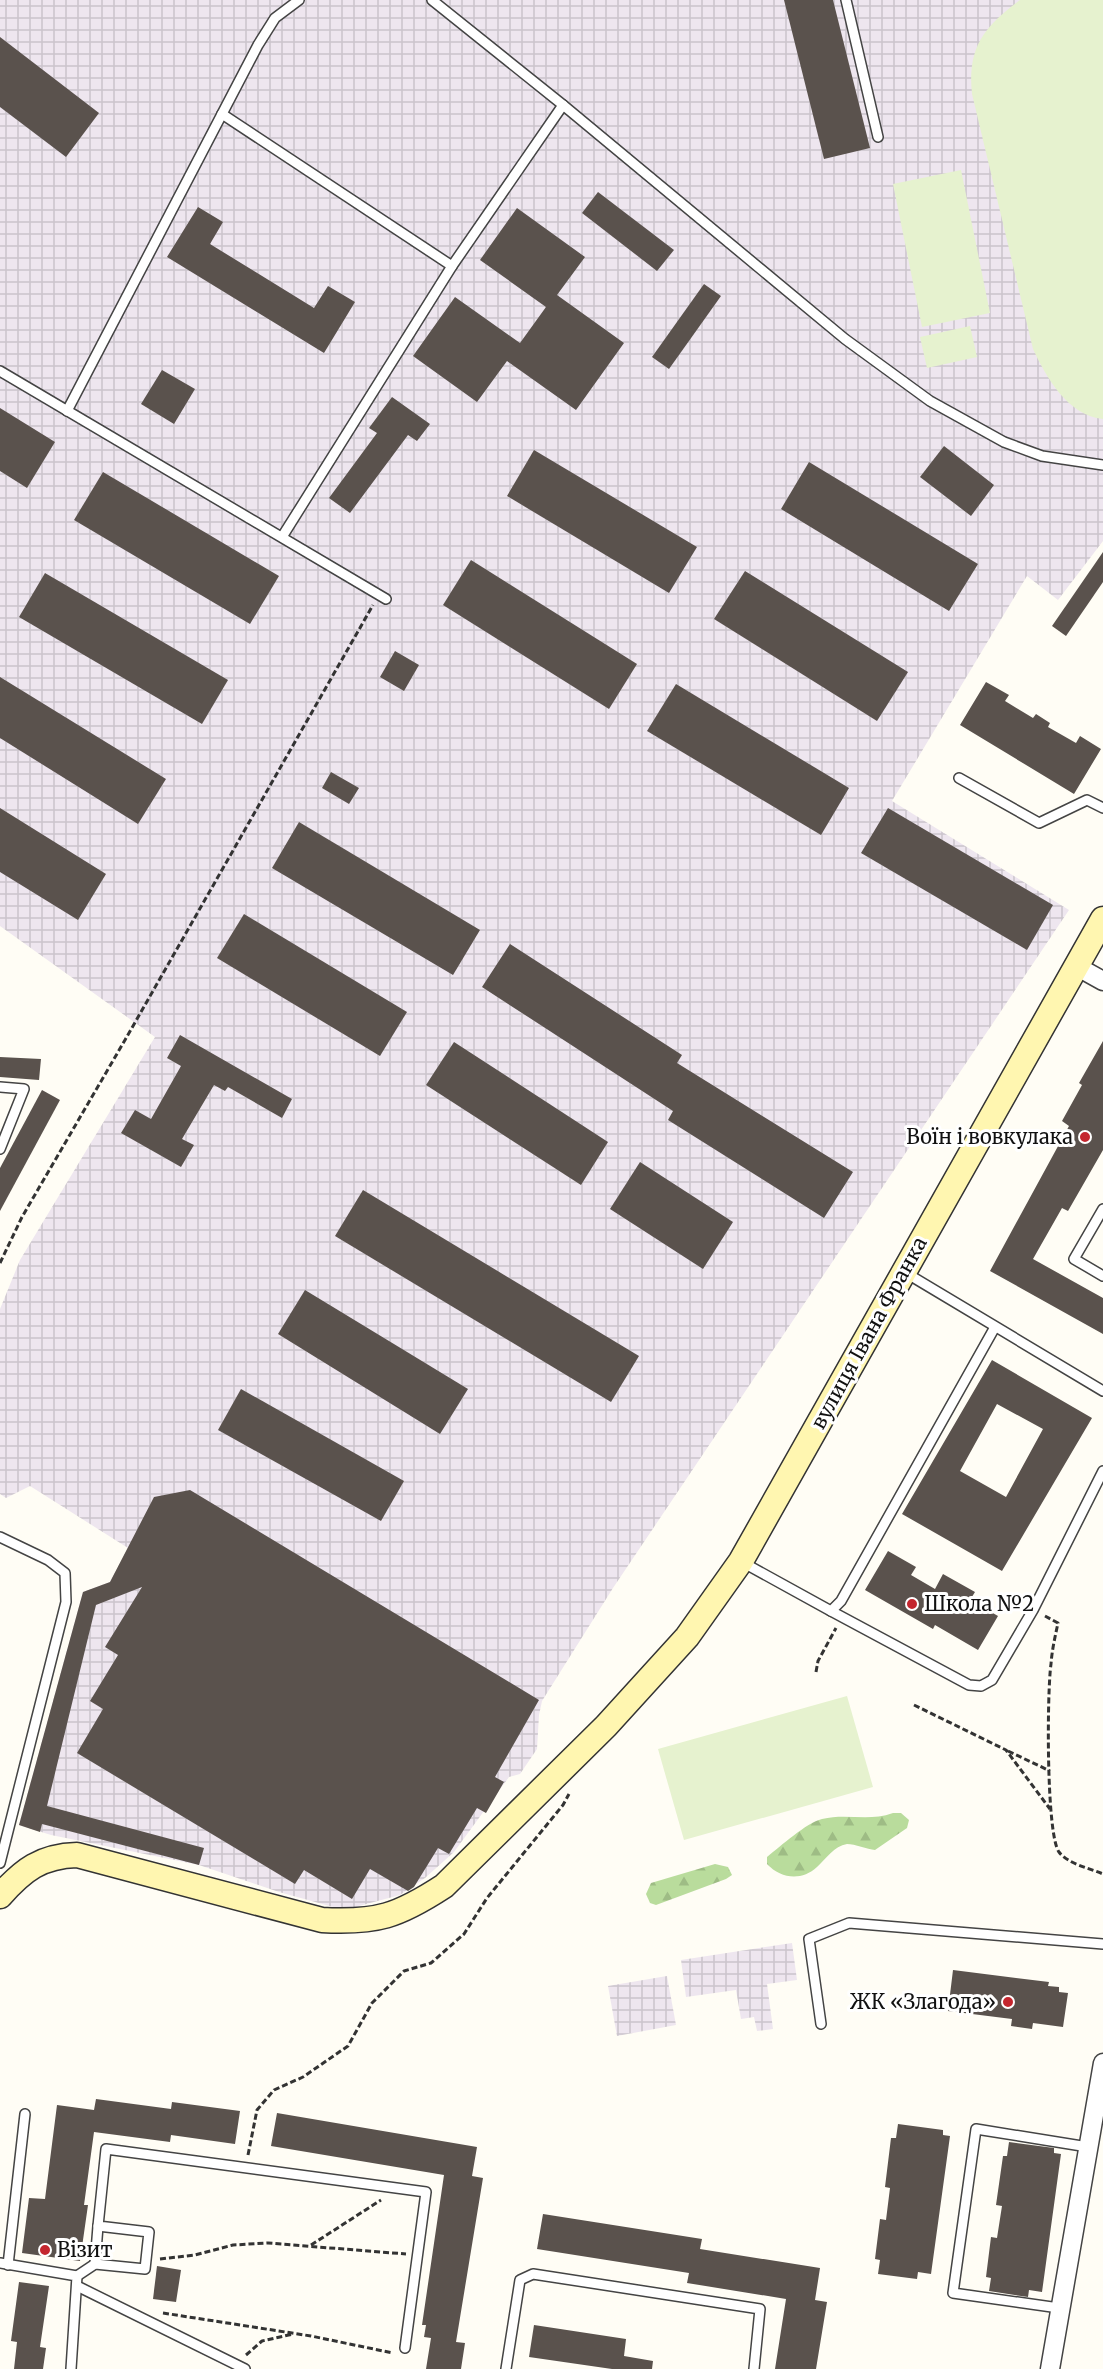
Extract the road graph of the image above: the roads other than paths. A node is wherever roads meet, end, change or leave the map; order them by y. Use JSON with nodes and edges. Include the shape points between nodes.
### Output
{"nodes":[{"id":1,"x":299,"y":0,"type":"edge"},
{"id":2,"x":432,"y":0,"type":"edge"},
{"id":3,"x":846,"y":0,"type":"edge"},
{"id":4,"x":563,"y":105,"type":"junction"},
{"id":5,"x":222,"y":114,"type":"junction"},
{"id":6,"x":878,"y":137,"type":"dead end"},
{"id":7,"x":452,"y":266,"type":"junction"},
{"id":8,"x":0,"y":371,"type":"edge"},
{"id":9,"x":67,"y":411,"type":"junction"},
{"id":10,"x":1103,"y":465,"type":"edge"},
{"id":11,"x":282,"y":537,"type":"junction"},
{"id":12,"x":382,"y":597,"type":"road end"},
{"id":13,"x":959,"y":778,"type":"dead end"},
{"id":14,"x":1103,"y":808,"type":"edge"},
{"id":15,"x":1103,"y":919,"type":"edge"},
{"id":16,"x":1076,"y":966,"type":"junction"},
{"id":17,"x":1103,"y":981,"type":"edge"},
{"id":18,"x":0,"y":1087,"type":"edge"},
{"id":19,"x":1,"y":1143,"type":"edge"},
{"id":20,"x":1103,"y":1209,"type":"edge"},
{"id":21,"x":904,"y":1272,"type":"junction"},
{"id":22,"x":1103,"y":1276,"type":"edge"},
{"id":23,"x":995,"y":1327,"type":"junction"},
{"id":24,"x":1103,"y":1391,"type":"edge"},
{"id":25,"x":1103,"y":1471,"type":"edge"},
{"id":26,"x":0,"y":1537,"type":"edge"},
{"id":27,"x":741,"y":1561,"type":"junction"},
{"id":28,"x":831,"y":1611,"type":"junction"},
{"id":29,"x":0,"y":1863,"type":"edge"},
{"id":30,"x":0,"y":1896,"type":"edge"},
{"id":31,"x":1103,"y":1944,"type":"edge"},
{"id":32,"x":821,"y":2024,"type":"dead end"},
{"id":33,"x":1103,"y":2063,"type":"edge"},
{"id":34,"x":25,"y":2114,"type":"dead end"},
{"id":35,"x":1088,"y":2147,"type":"junction"},
{"id":36,"x":98,"y":2226,"type":"junction"},
{"id":37,"x":4,"y":2264,"type":"edge"},
{"id":38,"x":95,"y":2264,"type":"junction"},
{"id":39,"x":77,"y":2276,"type":"junction"},
{"id":40,"x":77,"y":2286,"type":"junction"},
{"id":41,"x":1059,"y":2308,"type":"junction"},
{"id":42,"x":405,"y":2348,"type":"road end"},
{"id":43,"x":241,"y":2366,"type":"edge"},
{"id":44,"x":71,"y":2369,"type":"edge"},
{"id":45,"x":506,"y":2369,"type":"edge"},
{"id":46,"x":754,"y":2369,"type":"edge"},
{"id":47,"x":1050,"y":2369,"type":"edge"}],
"edges":[{"from":1,"to":5,"type":"lane","via":[[275,18]]},
{"from":2,"to":4,"type":"lane"},
{"from":3,"to":6,"type":"lane"},
{"from":4,"to":7,"type":"lane"},
{"from":4,"to":10,"type":"lane","via":[[845,339],[930,401],[1013,446],[1042,456]]},
{"from":5,"to":7,"type":"lane"},
{"from":5,"to":9,"type":"lane"},
{"from":7,"to":11,"type":"lane"},
{"from":8,"to":9,"type":"lane"},
{"from":9,"to":11,"type":"lane"},
{"from":11,"to":12,"type":"lane"},
{"from":13,"to":14,"type":"lane","via":[[1040,823],[1087,800]]},
{"from":15,"to":16,"type":"main road","name":"вулиця Івана Франка"},
{"from":16,"to":17,"type":"street"},
{"from":16,"to":21,"type":"main road","name":"вулиця Івана Франка"},
{"from":18,"to":19,"type":"lane","via":[[24,1089]]},
{"from":20,"to":22,"type":"lane","via":[[1074,1259]]},
{"from":21,"to":23,"type":"lane"},
{"from":21,"to":27,"type":"main road","name":"вулиця Івана Франка"},
{"from":23,"to":24,"type":"lane"},
{"from":23,"to":28,"type":"lane","via":[[841,1601]]},
{"from":25,"to":28,"type":"lane","via":[[1033,1610],[992,1680],[981,1686],[969,1685]]},
{"from":26,"to":29,"type":"lane","via":[[48,1560],[65,1573],[66,1602]]},
{"from":27,"to":28,"type":"lane"},
{"from":27,"to":30,"type":"main road","name":"вулиця Івана Франка","via":[[687,1637],[606,1726],[444,1886],[415,1905],[358,1922],[322,1920],[77,1855],[44,1859],[15,1879]]},
{"from":31,"to":32,"type":"lane","via":[[849,1923],[809,1939]]},
{"from":33,"to":35,"type":"street"},
{"from":34,"to":37,"type":"lane"},
{"from":35,"to":41,"type":"street"},
{"from":35,"to":41,"type":"lane","via":[[976,2129],[953,2293]]},
{"from":36,"to":38,"type":"lane"},
{"from":36,"to":38,"type":"lane","via":[[149,2232],[145,2269]]},
{"from":36,"to":42,"type":"lane","via":[[106,2149],[426,2192]]},
{"from":37,"to":39,"type":"lane"},
{"from":38,"to":39,"type":"lane"},
{"from":39,"to":40,"type":"lane"},
{"from":40,"to":43,"type":"lane"},
{"from":40,"to":44,"type":"lane"},
{"from":41,"to":47,"type":"street"},
{"from":45,"to":46,"type":"lane","via":[[520,2280],[533,2274],[760,2309]]}]}
